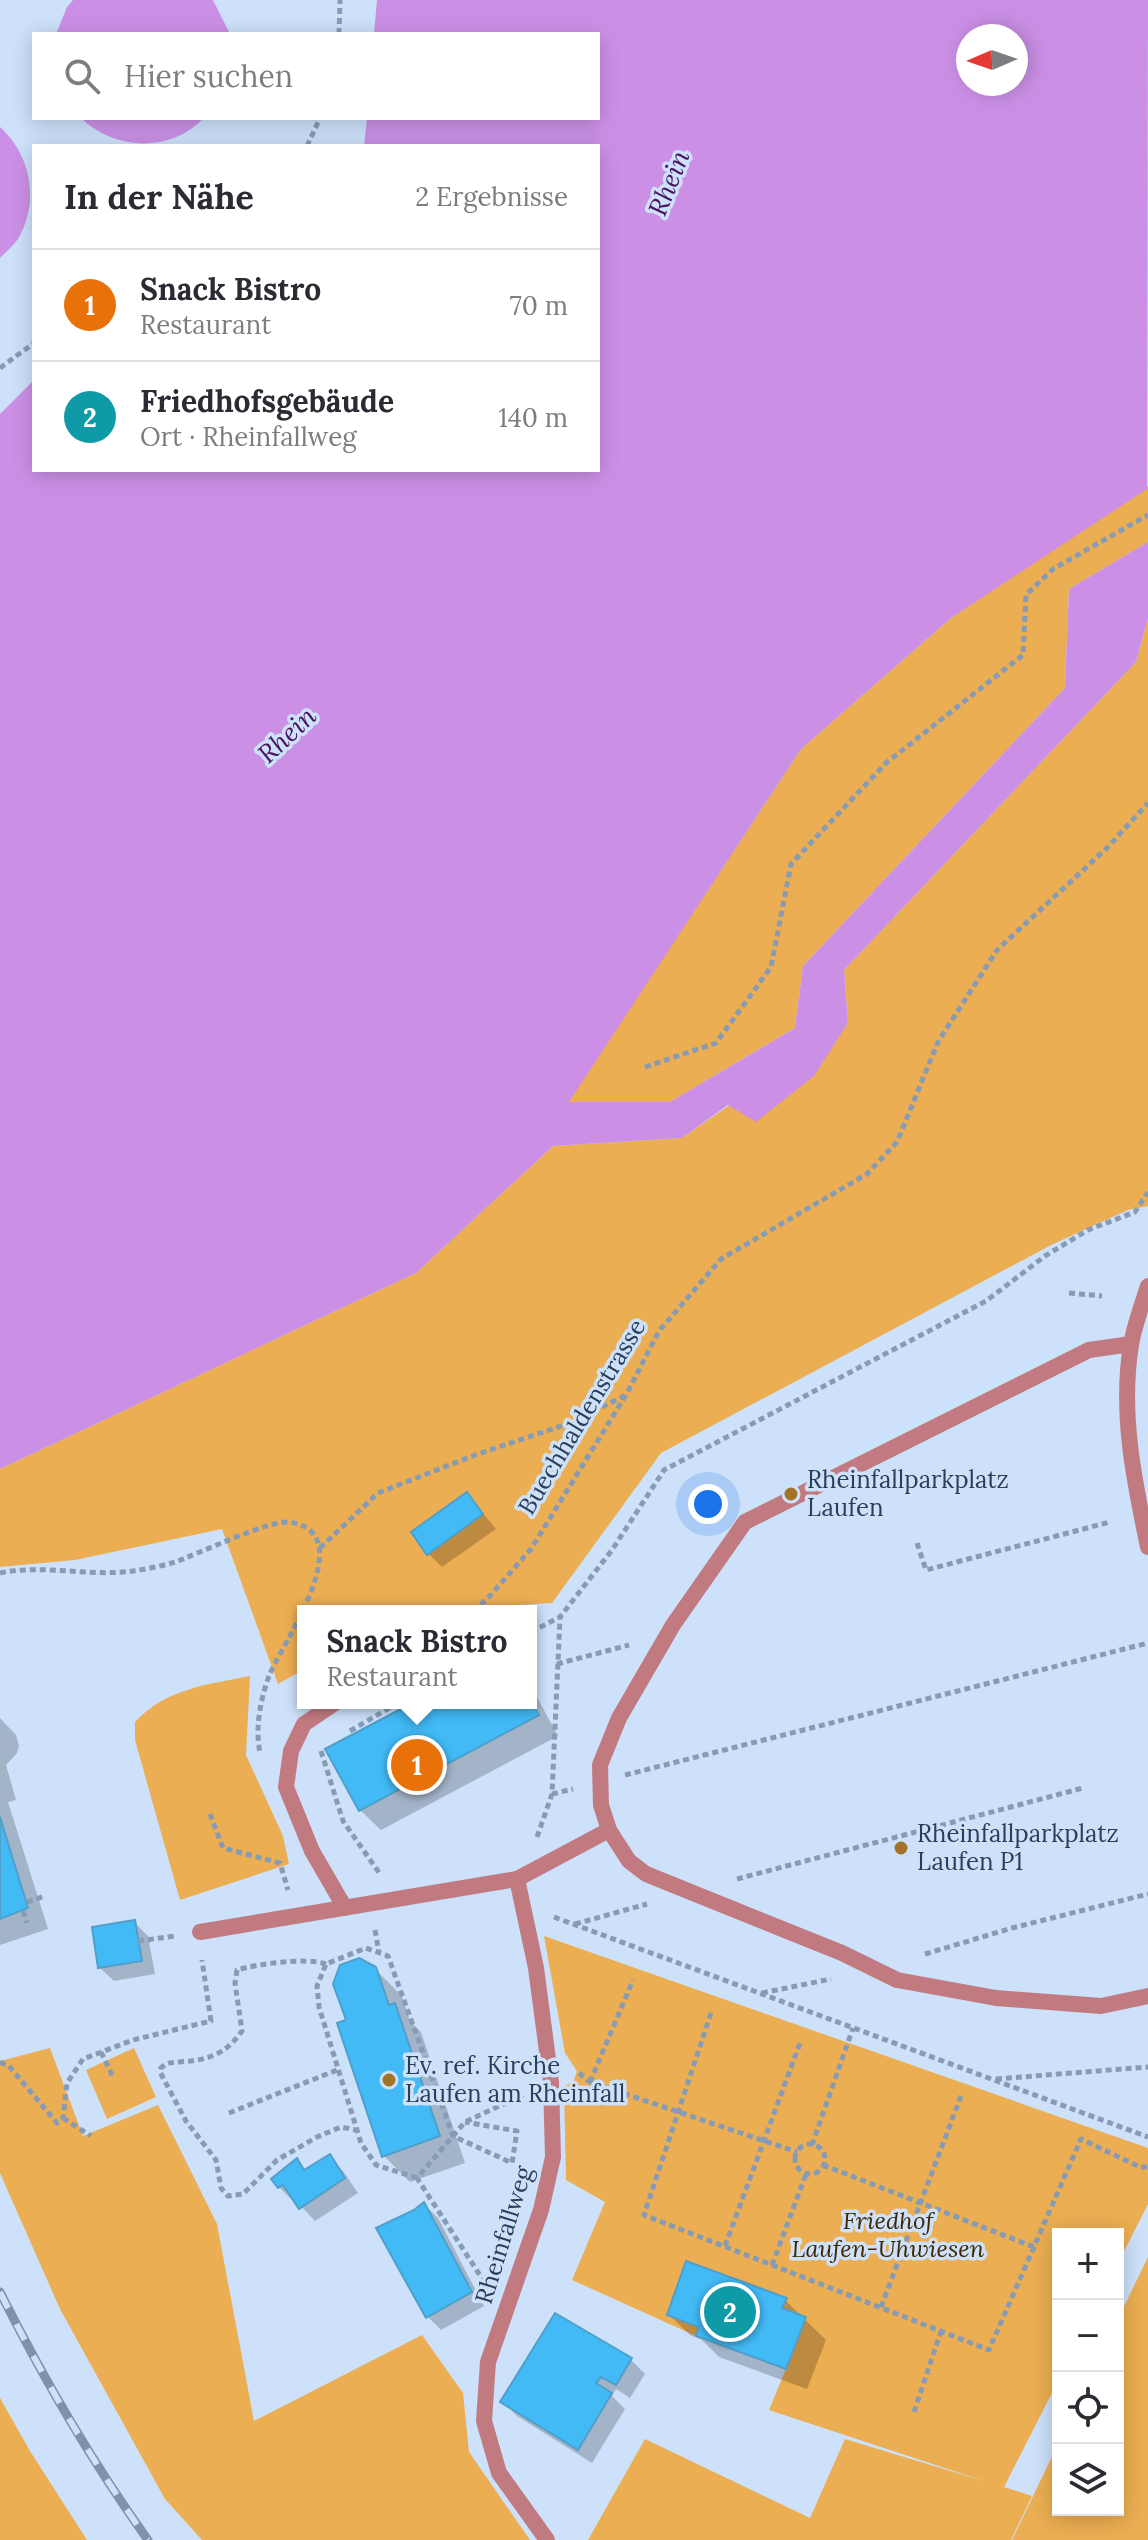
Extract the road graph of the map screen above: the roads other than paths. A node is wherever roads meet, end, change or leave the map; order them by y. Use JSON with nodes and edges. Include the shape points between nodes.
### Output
{"nodes":[{"id":1,"x":1148,"y":1286,"type":"edge"},
{"id":2,"x":1131,"y":1344,"type":"junction"},
{"id":3,"x":1148,"y":1547,"type":"edge"},
{"id":4,"x":326,"y":1709,"type":"edge"},
{"id":5,"x":609,"y":1830,"type":"junction"},
{"id":6,"x":517,"y":1879,"type":"junction"},
{"id":7,"x":345,"y":1908,"type":"junction"},
{"id":8,"x":200,"y":1932,"type":"dead end"},
{"id":9,"x":1148,"y":1996,"type":"edge"},
{"id":10,"x":547,"y":2540,"type":"edge"}],
"edges":[{"from":1,"to":2,"type":"street"},
{"from":2,"to":3,"type":"street","via":[[1127,1414]]},
{"from":2,"to":5,"type":"street","via":[[1089,1350],[745,1522],[667,1634],[619,1718],[600,1765],[601,1805]]},
{"from":4,"to":7,"type":"street","via":[[304,1724],[291,1751],[286,1787],[312,1851]]},
{"from":5,"to":6,"type":"street"},
{"from":5,"to":9,"type":"street","via":[[629,1861],[646,1874],[897,1980],[996,1998],[1101,2006]]},
{"from":6,"to":7,"type":"street"},
{"from":6,"to":10,"type":"street","name":"Rheinfallweg","via":[[536,1968],[551,2082],[553,2157],[541,2210],[488,2362],[484,2421],[499,2473]]},
{"from":7,"to":8,"type":"street"}]}
